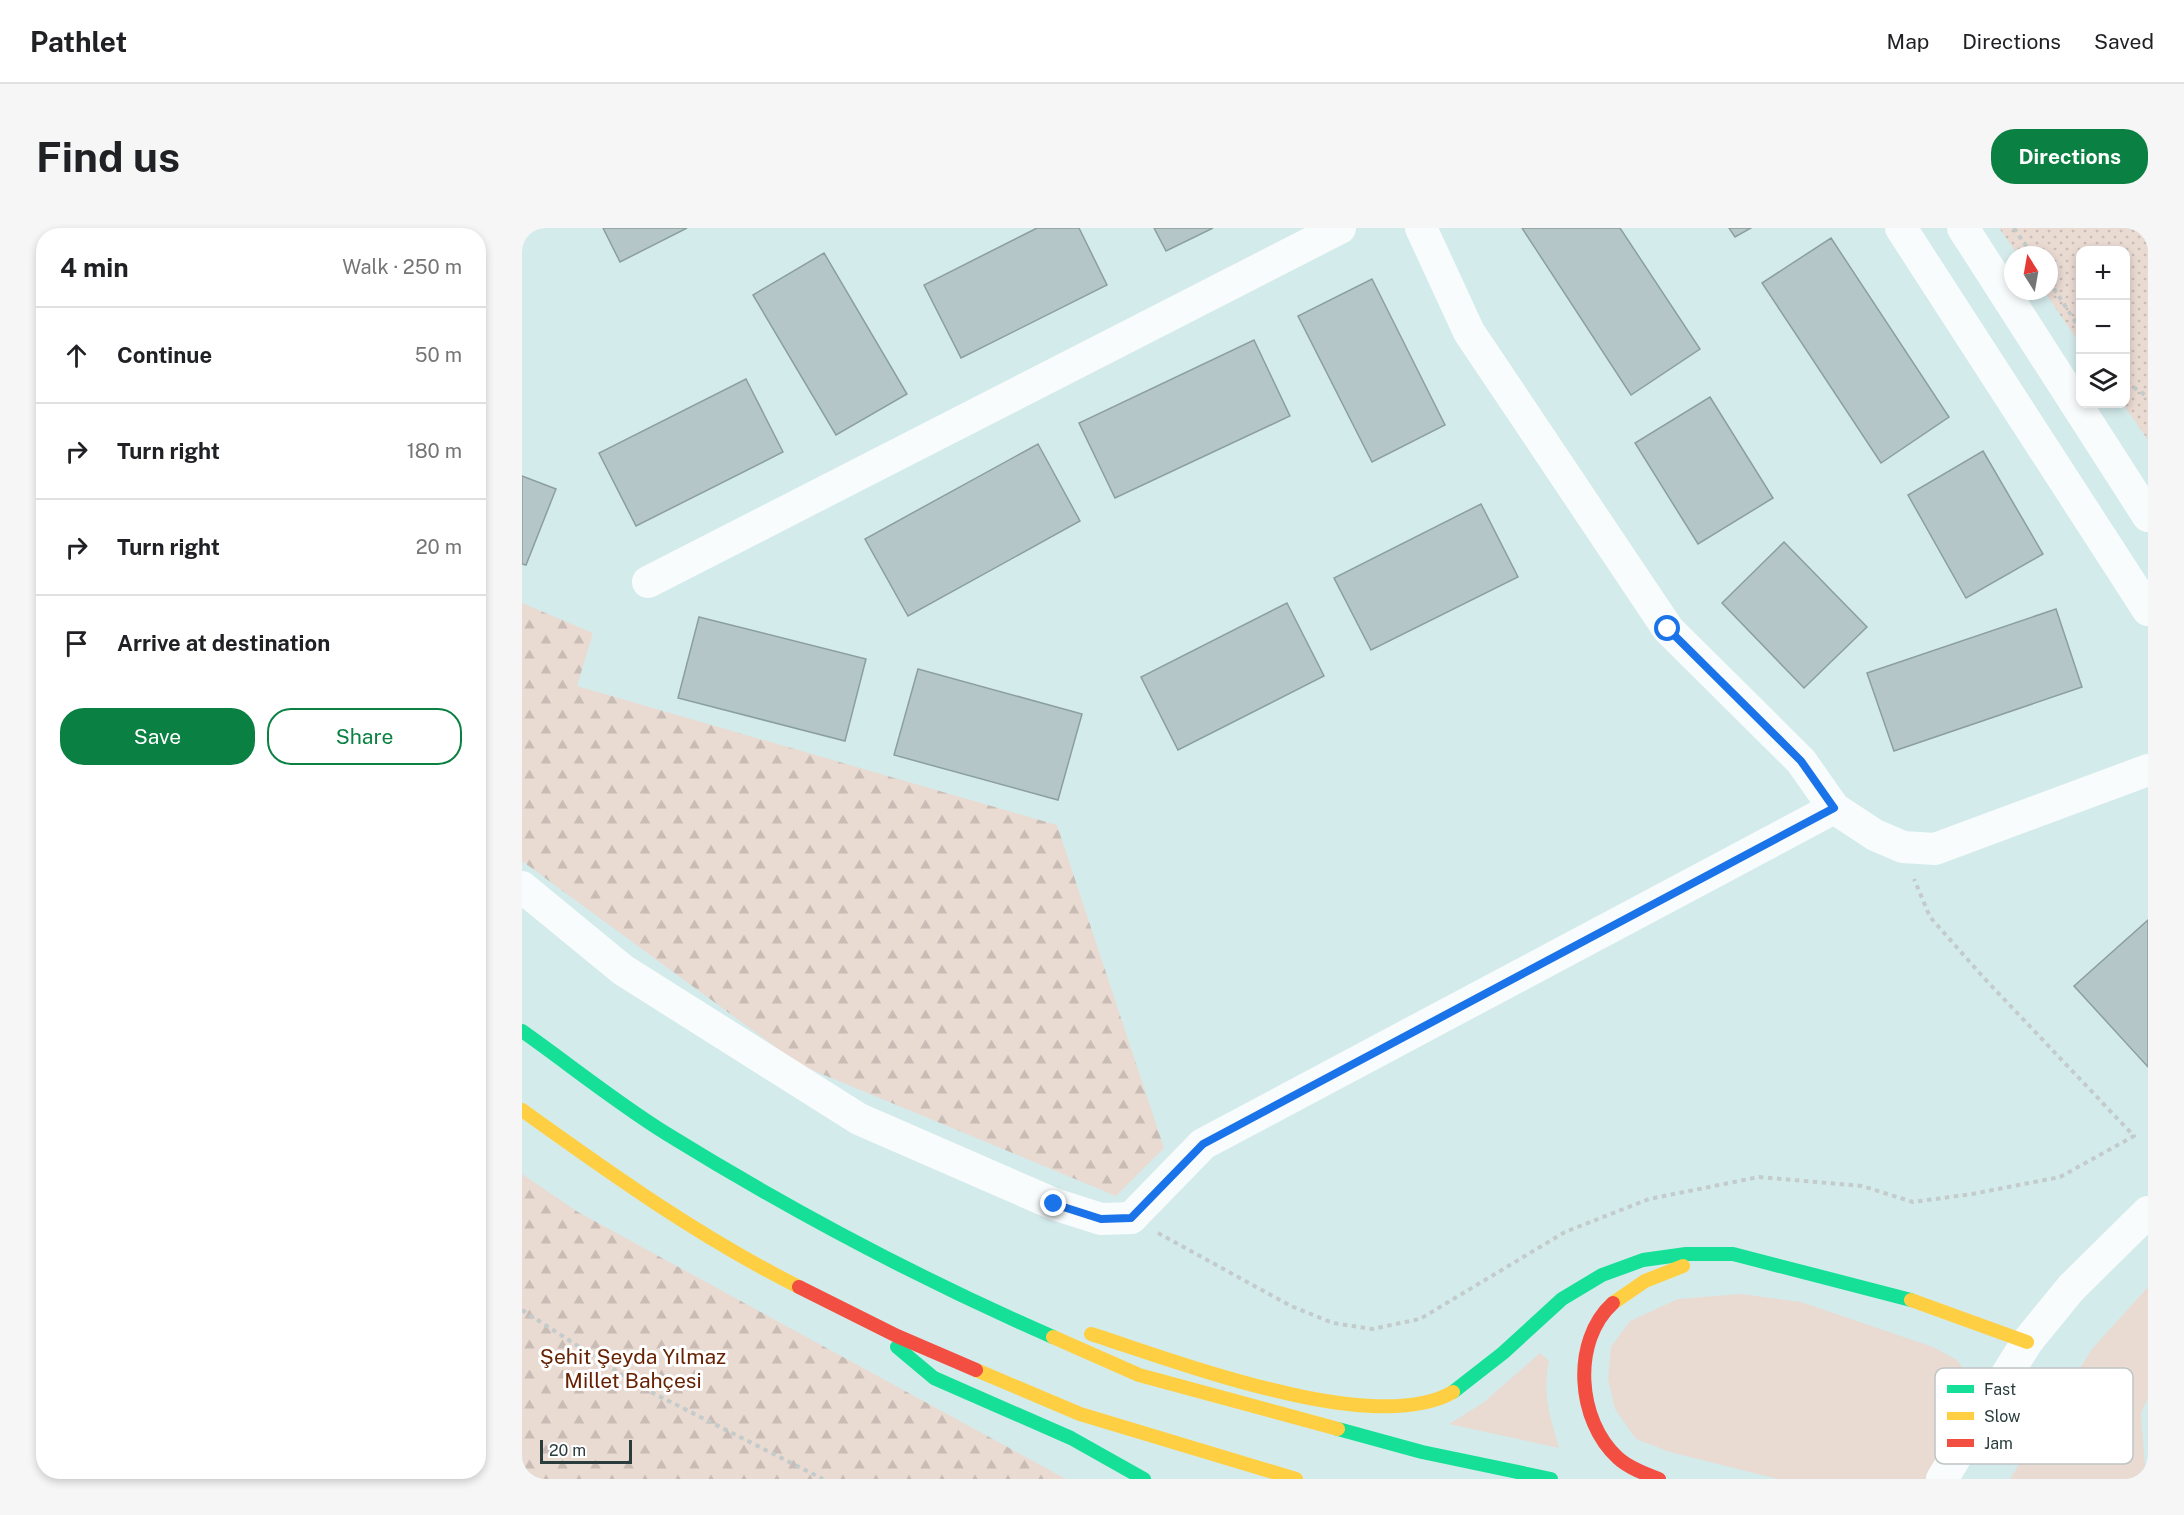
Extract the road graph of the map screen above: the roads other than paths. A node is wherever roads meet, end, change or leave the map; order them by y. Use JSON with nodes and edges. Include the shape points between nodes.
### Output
{"nodes":[{"id":1,"x":1340,"y":228,"type":"edge"},
{"id":2,"x":1421,"y":228,"type":"edge"},
{"id":3,"x":1901,"y":228,"type":"edge"},
{"id":4,"x":1963,"y":228,"type":"edge"},
{"id":5,"x":2148,"y":516,"type":"edge"},
{"id":6,"x":648,"y":582,"type":"dead end"},
{"id":7,"x":2148,"y":610,"type":"edge"},
{"id":8,"x":2148,"y":770,"type":"edge"},
{"id":9,"x":1834,"y":808,"type":"junction"},
{"id":10,"x":522,"y":887,"type":"edge"},
{"id":11,"x":522,"y":1031,"type":"edge"},
{"id":12,"x":522,"y":1110,"type":"edge"},
{"id":13,"x":2148,"y":1212,"type":"edge"},
{"id":14,"x":1733,"y":1254,"type":"junction"},
{"id":15,"x":981,"y":1306,"type":"junction"},
{"id":16,"x":863,"y":1318,"type":"junction"},
{"id":17,"x":2027,"y":1342,"type":"junction"},
{"id":18,"x":2011,"y":1368,"type":"edge"},
{"id":19,"x":1951,"y":1464,"type":"edge"},
{"id":20,"x":1144,"y":1479,"type":"edge"},
{"id":21,"x":1296,"y":1479,"type":"edge"},
{"id":22,"x":1551,"y":1479,"type":"edge"},
{"id":23,"x":1659,"y":1479,"type":"edge"},
{"id":24,"x":1942,"y":1479,"type":"edge"}],
"edges":[{"from":1,"to":6,"type":"street"},
{"from":2,"to":9,"type":"street","via":[[1469,332],[1668,629],[1801,761]]},
{"from":3,"to":7,"type":"street"},
{"from":4,"to":5,"type":"street"},
{"from":8,"to":9,"type":"street","via":[[1935,849],[1903,847],[1875,835]]},
{"from":9,"to":10,"type":"street","via":[[1203,1144],[1131,1218],[1101,1219],[1054,1204],[859,1119],[623,970]]},
{"from":11,"to":15,"type":"highway","via":[[665,1133],[843,1235]]},
{"from":12,"to":16,"type":"highway","via":[[630,1187],[756,1265]]},
{"from":13,"to":17,"type":"street","via":[[2072,1288]]},
{"from":14,"to":15,"type":"highway","via":[[1667,1253],[1618,1267],[1562,1299],[1507,1350],[1456,1389],[1438,1400],[1393,1406],[1328,1401]]},
{"from":14,"to":17,"type":"highway","via":[[1933,1306]]},
{"from":14,"to":23,"type":"highway","via":[[1660,1273],[1617,1298],[1594,1326],[1584,1381],[1598,1434],[1617,1458]]},
{"from":15,"to":22,"type":"highway","via":[[1139,1375],[1422,1452]]},
{"from":16,"to":20,"type":"highway","via":[[934,1378],[1071,1438]]},
{"from":16,"to":21,"type":"highway","via":[[1080,1414]]},
{"from":17,"to":18,"type":"street"},
{"from":19,"to":24,"type":"street"}]}
